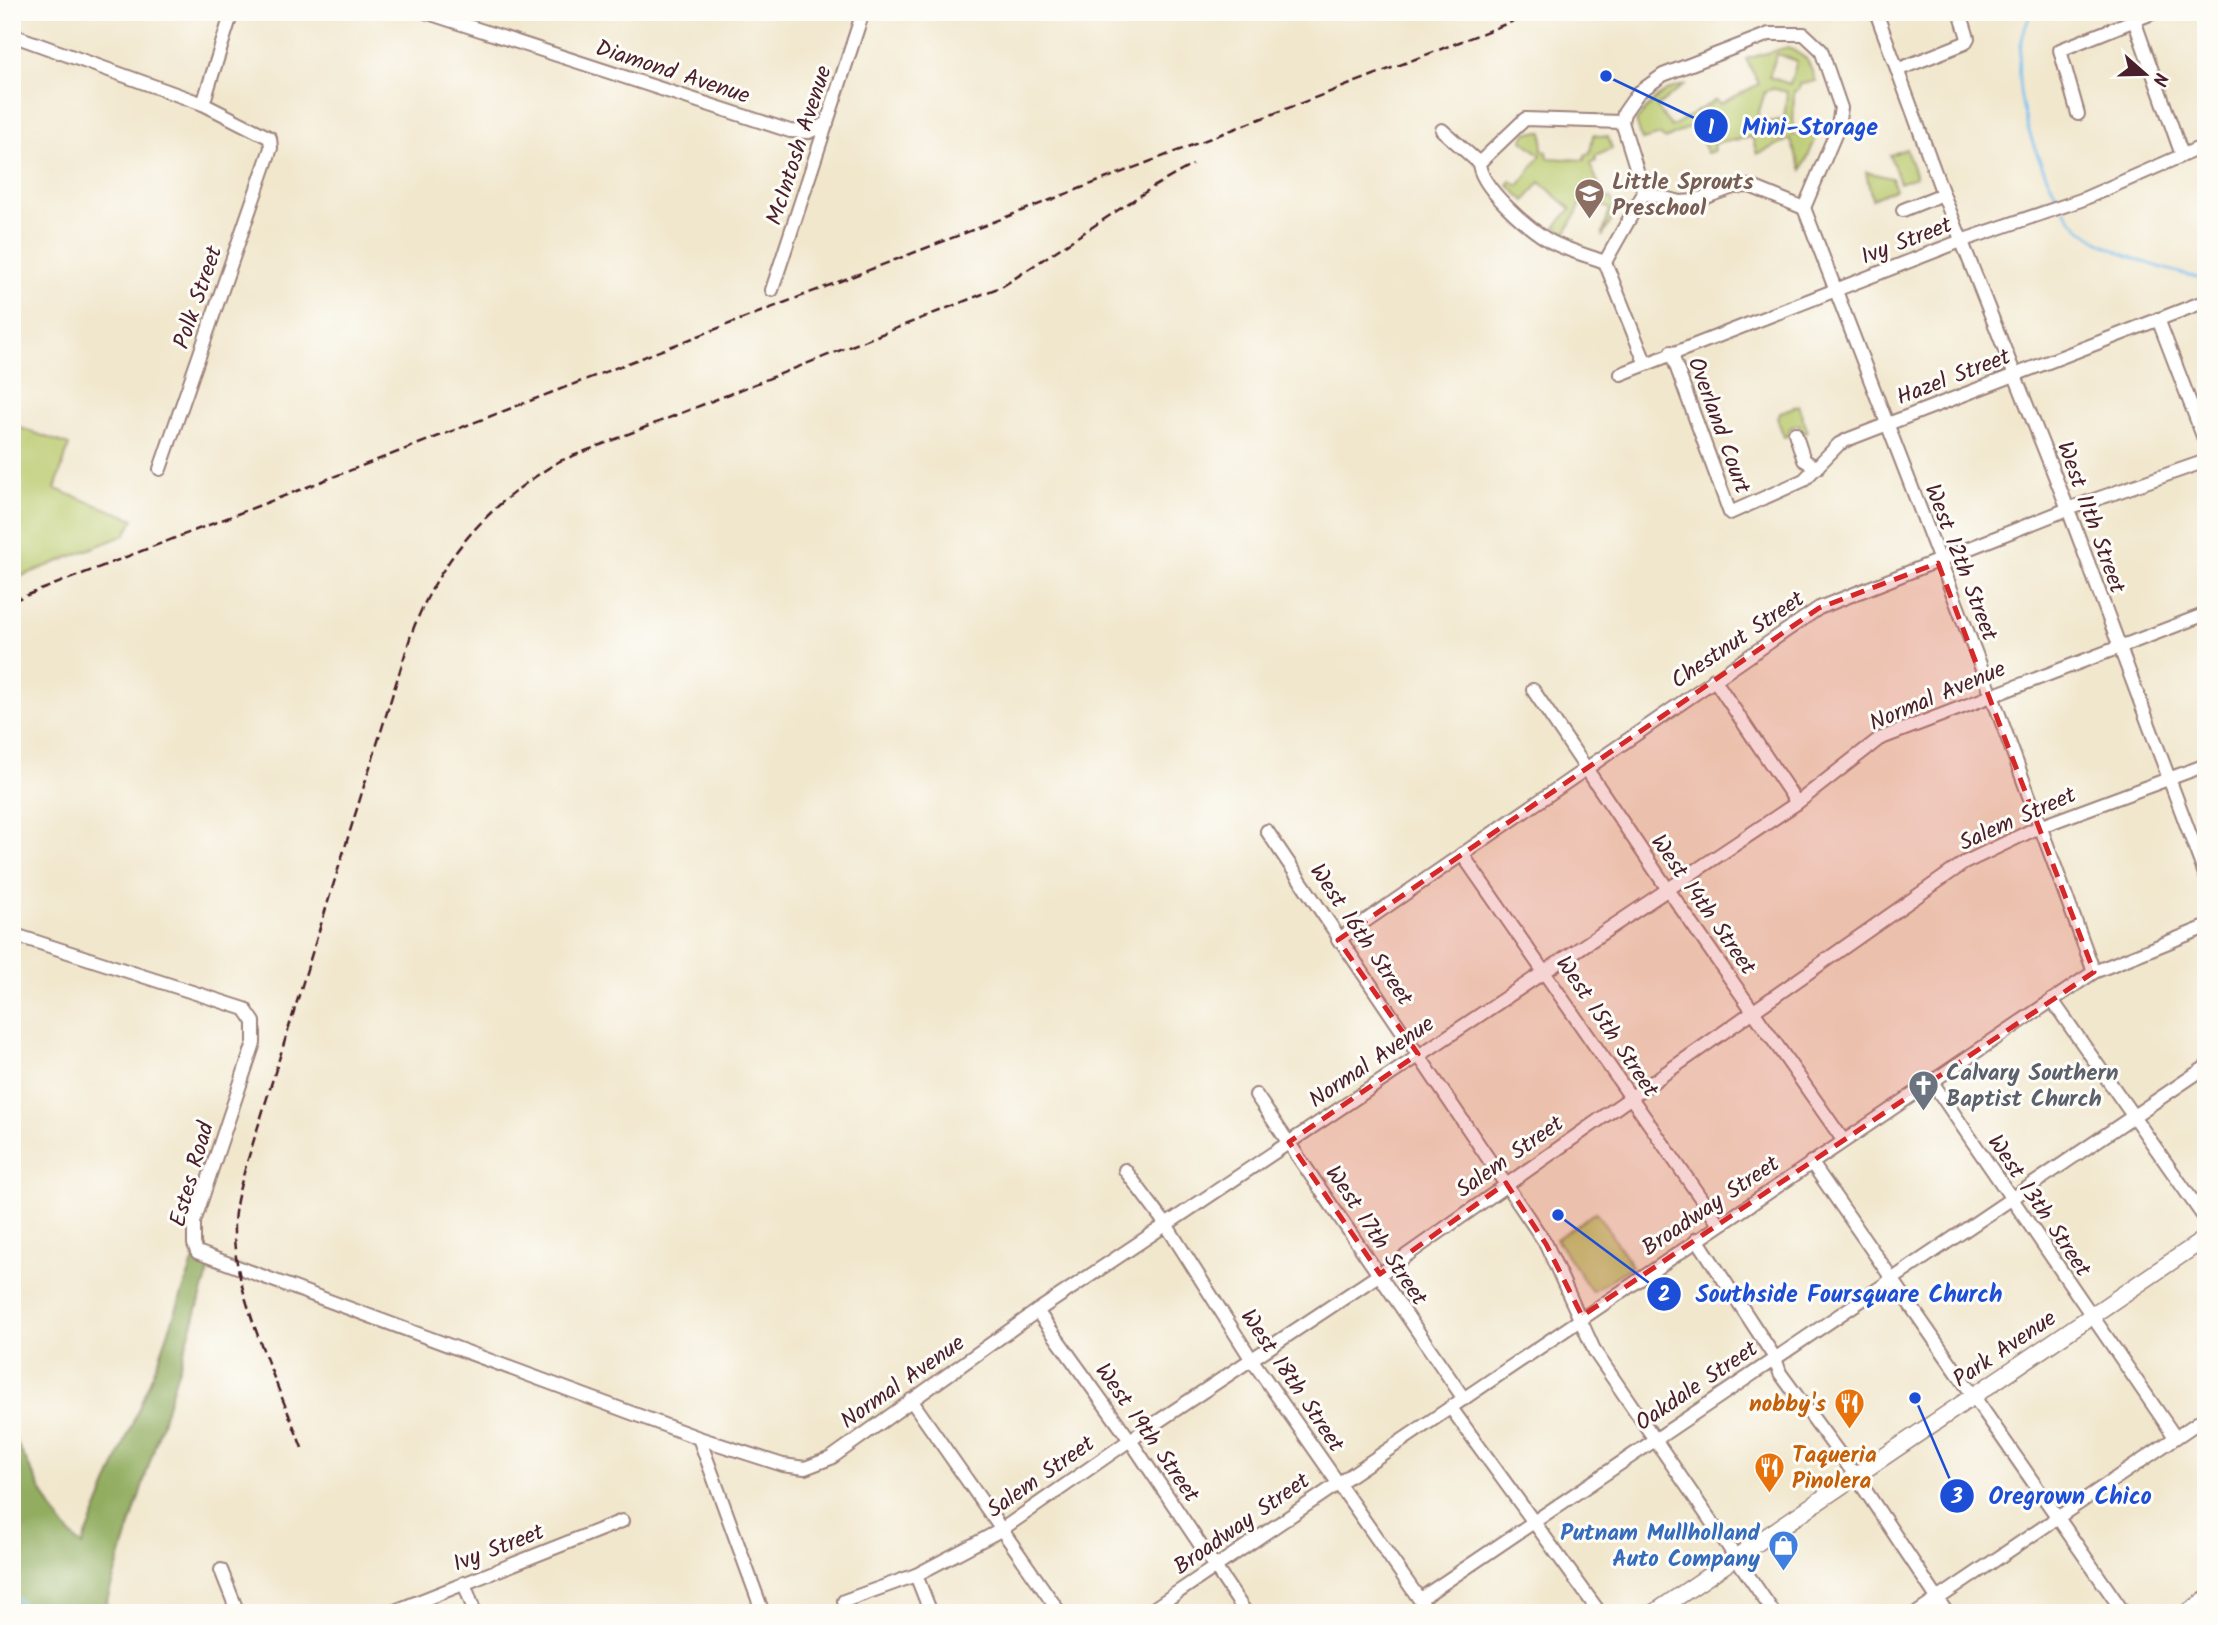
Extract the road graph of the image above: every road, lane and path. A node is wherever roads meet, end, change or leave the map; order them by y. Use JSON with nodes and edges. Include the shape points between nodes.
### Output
{"nodes":[{"id":1,"x":232,"y":12,"type":"edge"},
{"id":2,"x":425,"y":12,"type":"edge"},
{"id":3,"x":863,"y":12,"type":"edge"},
{"id":4,"x":1876,"y":12,"type":"edge"},
{"id":5,"x":1960,"y":12,"type":"edge"},
{"id":6,"x":2155,"y":12,"type":"edge"},
{"id":7,"x":440,"y":15,"type":"edge"},
{"id":8,"x":2134,"y":20,"type":"junction"},
{"id":9,"x":12,"y":35,"type":"edge"},
{"id":10,"x":1897,"y":69,"type":"junction"},
{"id":11,"x":203,"y":104,"type":"junction"},
{"id":12,"x":2078,"y":114,"type":"dead end"},
{"id":13,"x":827,"y":122,"type":"junction"},
{"id":14,"x":1622,"y":122,"type":"junction"},
{"id":15,"x":1442,"y":130,"type":"dead end"},
{"id":16,"x":2206,"y":145,"type":"edge"},
{"id":17,"x":2182,"y":155,"type":"junction"},
{"id":18,"x":1479,"y":163,"type":"junction"},
{"id":19,"x":1644,"y":193,"type":"junction"},
{"id":20,"x":1943,"y":194,"type":"junction"},
{"id":21,"x":1804,"y":208,"type":"junction"},
{"id":22,"x":1903,"y":210,"type":"dead end"},
{"id":23,"x":1961,"y":241,"type":"junction"},
{"id":24,"x":1605,"y":262,"type":"junction"},
{"id":25,"x":1835,"y":289,"type":"junction"},
{"id":26,"x":772,"y":290,"type":"dead end"},
{"id":27,"x":2206,"y":301,"type":"edge"},
{"id":28,"x":2158,"y":319,"type":"junction"},
{"id":29,"x":1671,"y":352,"type":"junction"},
{"id":30,"x":1645,"y":362,"type":"junction"},
{"id":31,"x":1621,"y":374,"type":"dead end"},
{"id":32,"x":2016,"y":374,"type":"junction"},
{"id":33,"x":1887,"y":424,"type":"junction"},
{"id":34,"x":1795,"y":433,"type":"dead end"},
{"id":35,"x":2206,"y":444,"type":"edge"},
{"id":36,"x":2206,"y":461,"type":"edge"},
{"id":37,"x":1817,"y":468,"type":"junction"},
{"id":38,"x":160,"y":469,"type":"dead end"},
{"id":39,"x":2068,"y":509,"type":"junction"},
{"id":40,"x":1730,"y":513,"type":"joint"},
{"id":41,"x":1938,"y":563,"type":"junction"},
{"id":42,"x":2206,"y":614,"type":"edge"},
{"id":43,"x":2118,"y":646,"type":"junction"},
{"id":44,"x":1714,"y":679,"type":"junction"},
{"id":45,"x":1533,"y":690,"type":"dead end"},
{"id":46,"x":1991,"y":694,"type":"junction"},
{"id":47,"x":2206,"y":765,"type":"edge"},
{"id":48,"x":1586,"y":767,"type":"junction"},
{"id":49,"x":2170,"y":778,"type":"junction"},
{"id":50,"x":1797,"y":803,"type":"junction"},
{"id":51,"x":2039,"y":827,"type":"junction"},
{"id":52,"x":1267,"y":831,"type":"dead end"},
{"id":53,"x":1462,"y":854,"type":"junction"},
{"id":54,"x":2206,"y":877,"type":"edge"},
{"id":55,"x":1667,"y":888,"type":"junction"},
{"id":56,"x":2206,"y":928,"type":"edge"},
{"id":57,"x":12,"y":934,"type":"edge"},
{"id":58,"x":1338,"y":940,"type":"junction"},
{"id":59,"x":1544,"y":970,"type":"junction"},
{"id":60,"x":2094,"y":972,"type":"junction"},
{"id":61,"x":2052,"y":1000,"type":"junction"},
{"id":62,"x":1755,"y":1013,"type":"junction"},
{"id":63,"x":1418,"y":1054,"type":"junction"},
{"id":64,"x":2206,"y":1067,"type":"edge"},
{"id":65,"x":1932,"y":1082,"type":"junction"},
{"id":66,"x":1256,"y":1095,"type":"dead end"},
{"id":67,"x":1632,"y":1098,"type":"junction"},
{"id":68,"x":2132,"y":1118,"type":"junction"},
{"id":69,"x":1843,"y":1140,"type":"junction"},
{"id":70,"x":1289,"y":1142,"type":"junction"},
{"id":71,"x":1811,"y":1162,"type":"junction"},
{"id":72,"x":1125,"y":1170,"type":"dead end"},
{"id":73,"x":1506,"y":1182,"type":"junction"},
{"id":74,"x":2010,"y":1199,"type":"junction"},
{"id":75,"x":2206,"y":1220,"type":"edge"},
{"id":76,"x":1718,"y":1223,"type":"junction"},
{"id":77,"x":1167,"y":1226,"type":"junction"},
{"id":78,"x":2206,"y":1238,"type":"edge"},
{"id":79,"x":1697,"y":1239,"type":"junction"},
{"id":80,"x":1380,"y":1274,"type":"junction"},
{"id":81,"x":1892,"y":1280,"type":"junction"},
{"id":82,"x":1037,"y":1311,"type":"junction"},
{"id":83,"x":1582,"y":1316,"type":"junction"},
{"id":84,"x":2091,"y":1317,"type":"junction"},
{"id":85,"x":1775,"y":1357,"type":"junction"},
{"id":86,"x":1252,"y":1360,"type":"junction"},
{"id":87,"x":564,"y":1388,"type":"joint"},
{"id":88,"x":1974,"y":1395,"type":"junction"},
{"id":89,"x":1464,"y":1399,"type":"junction"},
{"id":90,"x":911,"y":1400,"type":"junction"},
{"id":91,"x":1451,"y":1408,"type":"junction"},
{"id":92,"x":2206,"y":1417,"type":"edge"},
{"id":93,"x":2175,"y":1437,"type":"junction"},
{"id":94,"x":699,"y":1438,"type":"junction"},
{"id":95,"x":1654,"y":1438,"type":"junction"},
{"id":96,"x":1129,"y":1440,"type":"junction"},
{"id":97,"x":1855,"y":1475,"type":"junction"},
{"id":98,"x":1337,"y":1482,"type":"junction"},
{"id":99,"x":2060,"y":1516,"type":"junction"},
{"id":100,"x":622,"y":1521,"type":"dead end"},
{"id":101,"x":1534,"y":1524,"type":"junction"},
{"id":102,"x":1001,"y":1530,"type":"junction"},
{"id":103,"x":1736,"y":1557,"type":"junction"},
{"id":104,"x":1216,"y":1568,"type":"junction"},
{"id":105,"x":221,"y":1570,"type":"dead end"},
{"id":106,"x":916,"y":1575,"type":"junction"},
{"id":107,"x":464,"y":1583,"type":"junction"},
{"id":108,"x":1938,"y":1598,"type":"junction"},
{"id":109,"x":2206,"y":1598,"type":"edge"},
{"id":110,"x":1420,"y":1599,"type":"junction"},
{"id":111,"x":844,"y":1601,"type":"dead end"},
{"id":112,"x":238,"y":1613,"type":"edge"},
{"id":113,"x":390,"y":1613,"type":"edge"},
{"id":114,"x":475,"y":1613,"type":"edge"},
{"id":115,"x":763,"y":1613,"type":"edge"},
{"id":116,"x":931,"y":1613,"type":"edge"},
{"id":117,"x":1060,"y":1613,"type":"edge"},
{"id":118,"x":1147,"y":1613,"type":"edge"},
{"id":119,"x":1246,"y":1613,"type":"edge"},
{"id":120,"x":1429,"y":1613,"type":"edge"},
{"id":121,"x":1600,"y":1613,"type":"edge"},
{"id":122,"x":1654,"y":1613,"type":"edge"},
{"id":123,"x":1774,"y":1613,"type":"edge"},
{"id":124,"x":1917,"y":1613,"type":"edge"},
{"id":125,"x":1947,"y":1613,"type":"edge"},
{"id":126,"x":2124,"y":1613,"type":"edge"},
{"id":127,"x":2184,"y":1613,"type":"edge"}],
"edges":[{"from":1,"to":11,"type":"street"},
{"from":2,"to":7,"type":"street","name":"Diamond Avenue"},
{"from":3,"to":13,"type":"street","name":"McIntosh Avenue"},
{"from":4,"to":10,"type":"street","name":"West 11th Street"},
{"from":5,"to":10,"type":"street","via":[[1968,38],[1965,43]]},
{"from":6,"to":8,"type":"street"},
{"from":7,"to":13,"type":"street","name":"Diamond Avenue","via":[[790,131],[809,132]]},
{"from":8,"to":12,"type":"street","via":[[2060,50]]},
{"from":8,"to":17,"type":"street"},
{"from":9,"to":11,"type":"street"},
{"from":10,"to":20,"type":"street","name":"West 11th Street"},
{"from":11,"to":38,"type":"street","name":"Polk Street","via":[[270,138],[271,148]]},
{"from":13,"to":26,"type":"street","name":"McIntosh Avenue"},
{"from":14,"to":18,"type":"street","via":[[1525,119]]},
{"from":14,"to":19,"type":"street"},
{"from":14,"to":21,"type":"street","via":[[1642,88],[1663,75],[1769,34],[1804,34],[1821,50],[1841,108],[1837,130]]},
{"from":15,"to":18,"type":"street"},
{"from":16,"to":17,"type":"street","name":"Ivy Street"},
{"from":17,"to":23,"type":"street","name":"Ivy Street","via":[[2043,215]]},
{"from":18,"to":24,"type":"street","via":[[1481,177],[1492,191],[1529,226],[1566,248]]},
{"from":19,"to":21,"type":"street","via":[[1681,202],[1750,186]]},
{"from":19,"to":24,"type":"street"},
{"from":20,"to":22,"type":"street"},
{"from":20,"to":23,"type":"street","name":"West 11th Street"},
{"from":21,"to":25,"type":"street","name":"West 12th Street"},
{"from":23,"to":25,"type":"street","name":"Ivy Street"},
{"from":23,"to":32,"type":"street","name":"West 11th Street"},
{"from":24,"to":30,"type":"street"},
{"from":25,"to":29,"type":"street","name":"Ivy Street"},
{"from":25,"to":33,"type":"street","name":"West 12th Street"},
{"from":27,"to":28,"type":"street","name":"Hazel Street"},
{"from":28,"to":32,"type":"street","name":"Hazel Street"},
{"from":28,"to":35,"type":"street"},
{"from":29,"to":30,"type":"street","name":"Ivy Street"},
{"from":29,"to":40,"type":"street","name":"Overland Court"},
{"from":30,"to":31,"type":"street","name":"Ivy Street"},
{"from":32,"to":33,"type":"street","name":"Hazel Street"},
{"from":32,"to":39,"type":"street","name":"West 11th Street"},
{"from":33,"to":37,"type":"street","name":"Hazel Street","via":[[1839,444]]},
{"from":33,"to":41,"type":"street","name":"West 12th Street"},
{"from":34,"to":37,"type":"street","via":[[1804,460]]},
{"from":36,"to":39,"type":"street","name":"Chestnut Street"},
{"from":37,"to":40,"type":"street","name":"Hazel Street","via":[[1786,490]]},
{"from":39,"to":41,"type":"street","name":"Chestnut Street"},
{"from":39,"to":43,"type":"street","name":"West 11th Street"},
{"from":41,"to":44,"type":"street","name":"Chestnut Street","via":[[1819,608]]},
{"from":41,"to":46,"type":"street","name":"West 12th Street"},
{"from":42,"to":43,"type":"street","name":"Normal Avenue"},
{"from":43,"to":46,"type":"street","name":"Normal Avenue"},
{"from":43,"to":49,"type":"street","name":"West 11th Street"},
{"from":44,"to":48,"type":"street","name":"Chestnut Street"},
{"from":44,"to":50,"type":"street"},
{"from":45,"to":48,"type":"street","name":"West 14th Street"},
{"from":46,"to":50,"type":"street","name":"Normal Avenue","via":[[1879,739]]},
{"from":46,"to":51,"type":"street","name":"West 12th Street"},
{"from":47,"to":49,"type":"street","name":"Salem Street"},
{"from":48,"to":53,"type":"street","name":"Chestnut Street"},
{"from":48,"to":55,"type":"street","name":"West 14th Street"},
{"from":49,"to":51,"type":"street","name":"Salem Street"},
{"from":49,"to":54,"type":"street","name":"West 11th Street"},
{"from":50,"to":55,"type":"street","name":"Normal Avenue"},
{"from":51,"to":60,"type":"street","name":"West 12th Street"},
{"from":51,"to":62,"type":"street","name":"Salem Street","via":[[1964,863]]},
{"from":52,"to":58,"type":"street","name":"West 16th Street"},
{"from":53,"to":58,"type":"street","name":"Chestnut Street"},
{"from":53,"to":59,"type":"street","name":"West 15th Street"},
{"from":55,"to":59,"type":"street","name":"Normal Avenue"},
{"from":55,"to":62,"type":"street","name":"West 14th Street"},
{"from":56,"to":60,"type":"street","name":"Broadway Street"},
{"from":57,"to":87,"type":"street","name":"Estes Road","via":[[245,1009],[254,1022],[254,1043],[194,1223],[197,1252]]},
{"from":58,"to":63,"type":"street","name":"West 16th Street"},
{"from":59,"to":63,"type":"street","name":"Normal Avenue"},
{"from":59,"to":67,"type":"street","name":"West 15th Street"},
{"from":60,"to":61,"type":"street","name":"Broadway Street"},
{"from":61,"to":65,"type":"street","name":"Broadway Street"},
{"from":61,"to":68,"type":"street"},
{"from":62,"to":67,"type":"street","name":"Salem Street"},
{"from":62,"to":69,"type":"street","name":"West 14th Street"},
{"from":63,"to":70,"type":"street","name":"Normal Avenue"},
{"from":63,"to":73,"type":"street","name":"West 16th Street"},
{"from":64,"to":68,"type":"street","name":"Oakdale Street"},
{"from":65,"to":69,"type":"street","name":"Broadway Street"},
{"from":65,"to":74,"type":"street","name":"West 13th Street"},
{"from":66,"to":70,"type":"street","name":"West 17th Street"},
{"from":67,"to":73,"type":"street","name":"Salem Street"},
{"from":67,"to":76,"type":"street","name":"West 15th Street"},
{"from":68,"to":74,"type":"street","name":"Oakdale Street"},
{"from":68,"to":75,"type":"street"},
{"from":69,"to":71,"type":"street","name":"Broadway Street"},
{"from":70,"to":77,"type":"street","name":"Normal Avenue"},
{"from":70,"to":80,"type":"street","name":"West 17th Street"},
{"from":71,"to":76,"type":"street","name":"Broadway Street"},
{"from":71,"to":81,"type":"street"},
{"from":72,"to":77,"type":"street","name":"West 18th Street"},
{"from":73,"to":80,"type":"street","name":"Salem Street"},
{"from":73,"to":83,"type":"street","name":"West 16th Street","via":[[1546,1244]]},
{"from":74,"to":81,"type":"street","name":"Oakdale Street"},
{"from":74,"to":84,"type":"street","name":"West 13th Street"},
{"from":76,"to":79,"type":"street","name":"Broadway Street"},
{"from":77,"to":82,"type":"street","name":"Normal Avenue"},
{"from":77,"to":86,"type":"street","name":"West 18th Street"},
{"from":78,"to":84,"type":"main road","name":"Park Avenue"},
{"from":79,"to":83,"type":"street","name":"Broadway Street"},
{"from":79,"to":85,"type":"street"},
{"from":80,"to":86,"type":"street","name":"Salem Street"},
{"from":80,"to":89,"type":"street","name":"West 17th Street"},
{"from":81,"to":85,"type":"street","name":"Oakdale Street"},
{"from":81,"to":88,"type":"street"},
{"from":82,"to":90,"type":"street","name":"Normal Avenue"},
{"from":82,"to":96,"type":"street","name":"West 19th Street"},
{"from":83,"to":89,"type":"street","name":"Broadway Street"},
{"from":83,"to":95,"type":"street","name":"West 16th Street","via":[[1595,1352]]},
{"from":84,"to":88,"type":"main road","name":"Park Avenue"},
{"from":84,"to":93,"type":"street","name":"West 13th Street"},
{"from":85,"to":95,"type":"street","name":"Oakdale Street"},
{"from":85,"to":97,"type":"street","via":[[1780,1373]]},
{"from":86,"to":96,"type":"street","name":"Salem Street"},
{"from":86,"to":98,"type":"street","name":"West 18th Street"},
{"from":87,"to":94,"type":"street","name":"Normal Avenue"},
{"from":88,"to":97,"type":"main road","name":"Park Avenue"},
{"from":88,"to":99,"type":"street"},
{"from":89,"to":91,"type":"street","name":"Broadway Street"},
{"from":90,"to":94,"type":"street","name":"Normal Avenue","via":[[831,1458],[804,1468]]},
{"from":90,"to":102,"type":"street"},
{"from":91,"to":98,"type":"street","name":"Broadway Street"},
{"from":91,"to":101,"type":"street"},
{"from":92,"to":93,"type":"street"},
{"from":93,"to":99,"type":"street"},
{"from":94,"to":115,"type":"street"},
{"from":95,"to":101,"type":"street","name":"Oakdale Street"},
{"from":95,"to":103,"type":"street","name":"West 16th Street"},
{"from":96,"to":102,"type":"street","name":"Salem Street"},
{"from":96,"to":104,"type":"street","name":"West 19th Street"},
{"from":97,"to":103,"type":"main road","name":"Park Avenue"},
{"from":97,"to":108,"type":"street"},
{"from":98,"to":104,"type":"street","name":"Broadway Street"},
{"from":98,"to":110,"type":"street","name":"West 18th Street"},
{"from":99,"to":108,"type":"street"},
{"from":99,"to":126,"type":"street"},
{"from":100,"to":107,"type":"street","name":"Ivy Street"},
{"from":101,"to":110,"type":"street","name":"Oakdale Street"},
{"from":101,"to":121,"type":"street"},
{"from":102,"to":106,"type":"street","name":"Salem Street"},
{"from":102,"to":117,"type":"street"},
{"from":103,"to":122,"type":"main road","name":"Park Avenue"},
{"from":103,"to":123,"type":"street","name":"West 16th Street"},
{"from":104,"to":118,"type":"street","name":"Broadway Street"},
{"from":104,"to":119,"type":"street","name":"West 19th Street"},
{"from":105,"to":112,"type":"street"},
{"from":106,"to":111,"type":"street","name":"Salem Street"},
{"from":106,"to":116,"type":"street"},
{"from":107,"to":113,"type":"street","name":"Ivy Street"},
{"from":107,"to":114,"type":"street"},
{"from":108,"to":124,"type":"street"},
{"from":108,"to":125,"type":"street"},
{"from":109,"to":127,"type":"street"},
{"from":110,"to":120,"type":"street","name":"West 18th Street"}]}
